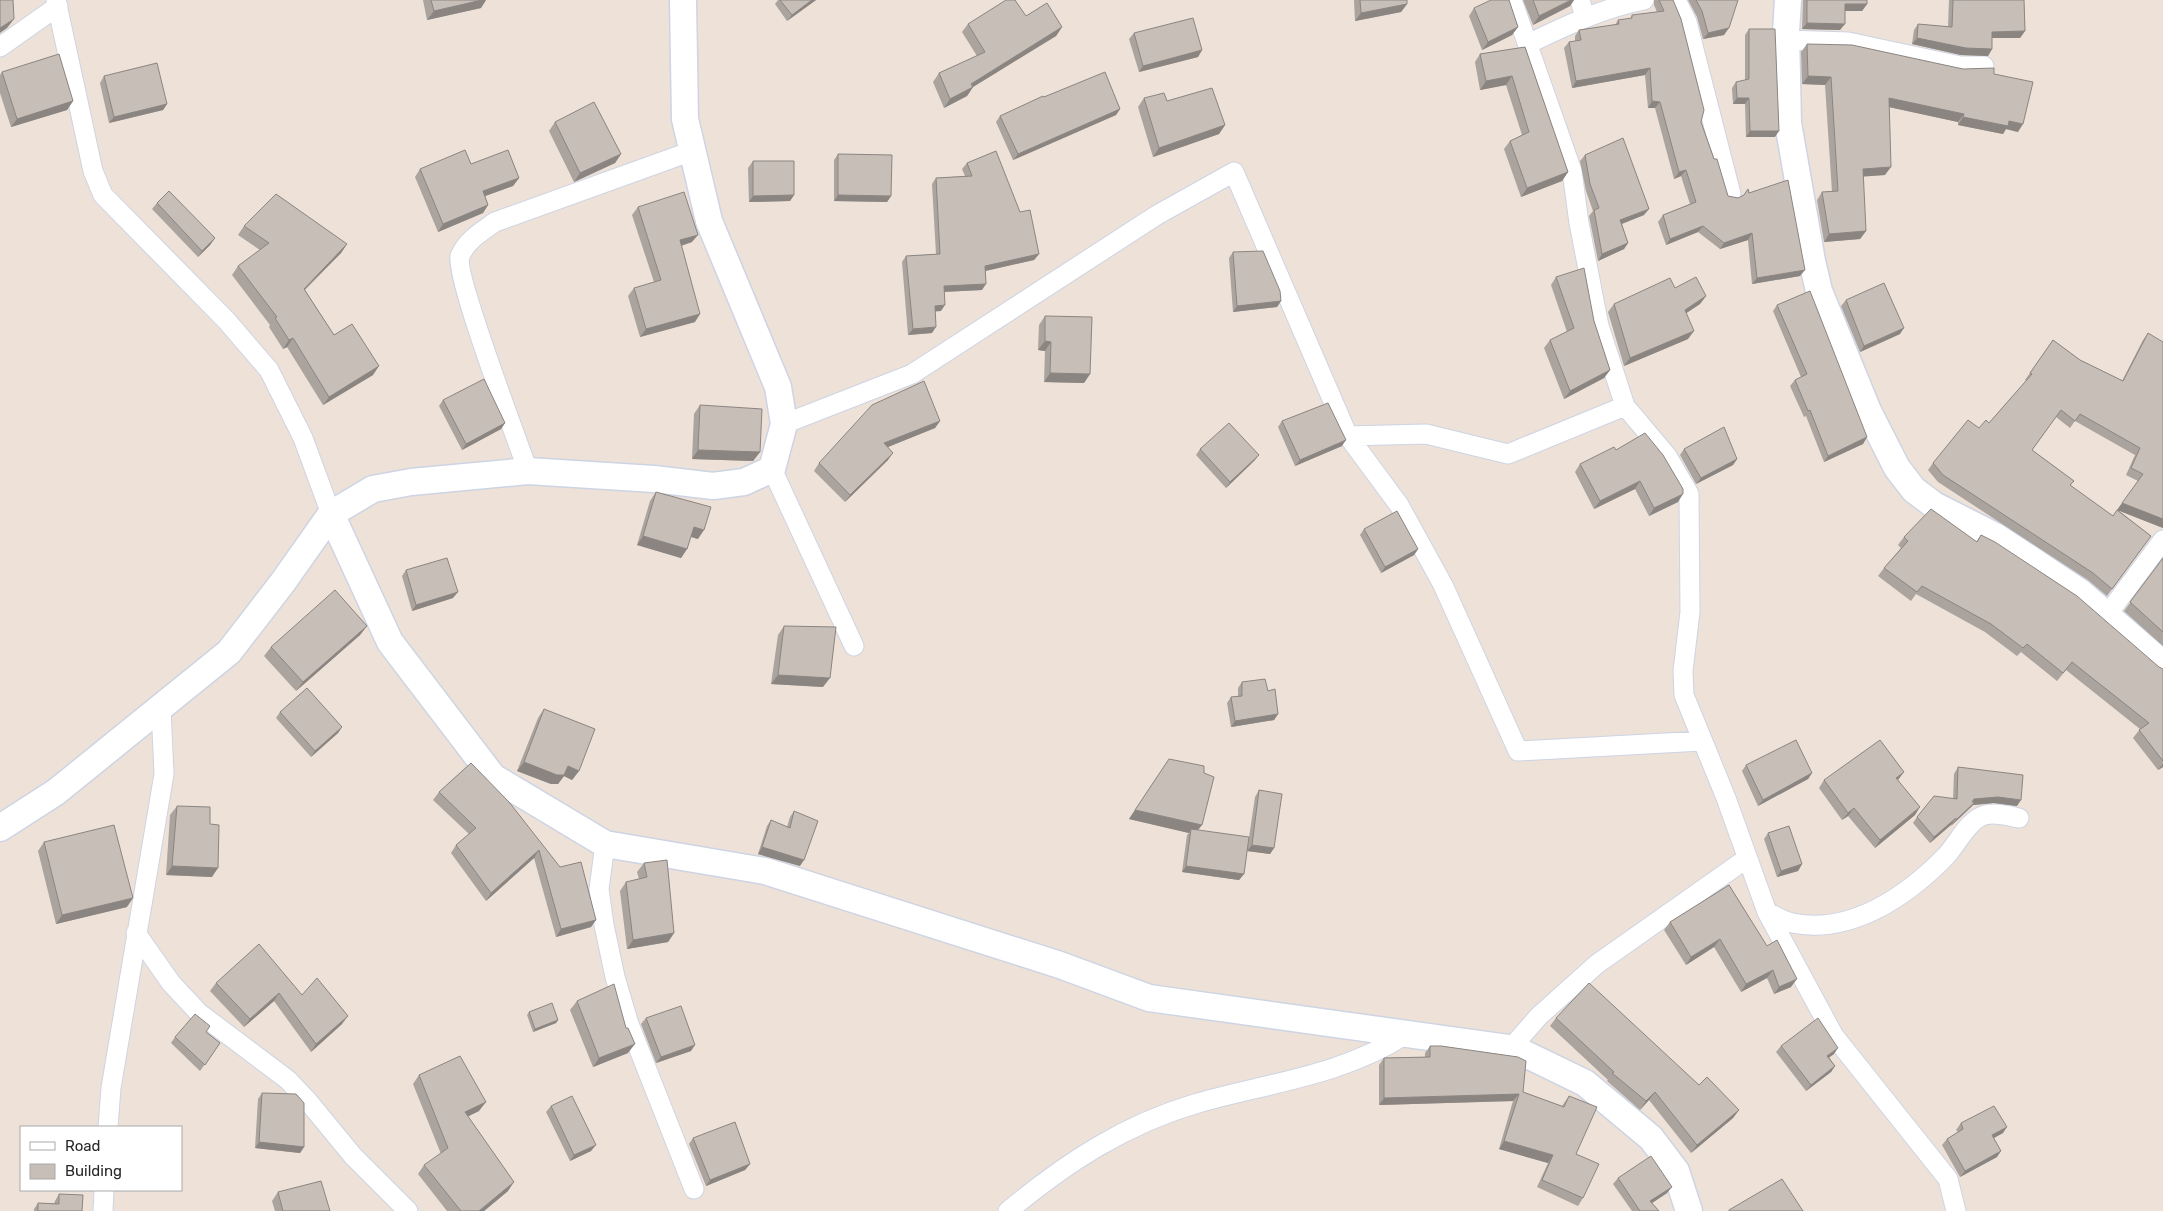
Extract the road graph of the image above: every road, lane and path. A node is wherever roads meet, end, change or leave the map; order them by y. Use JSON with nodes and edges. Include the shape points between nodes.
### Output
{"nodes":[{"id":1,"x":683,"y":0,"type":"edge"},
{"id":2,"x":1512,"y":0,"type":"edge"},
{"id":3,"x":1644,"y":0,"type":"edge"},
{"id":4,"x":1676,"y":0,"type":"edge"},
{"id":5,"x":1788,"y":0,"type":"edge"},
{"id":6,"x":57,"y":3,"type":"edge"},
{"id":7,"x":1583,"y":9,"type":"edge"},
{"id":8,"x":1786,"y":40,"type":"junction"},
{"id":9,"x":1528,"y":44,"type":"junction"},
{"id":10,"x":0,"y":47,"type":"edge"},
{"id":11,"x":1984,"y":66,"type":"edge"},
{"id":12,"x":692,"y":151,"type":"junction"},
{"id":13,"x":1731,"y":194,"type":"dead end"},
{"id":14,"x":1625,"y":406,"type":"junction"},
{"id":15,"x":784,"y":424,"type":"junction"},
{"id":16,"x":1348,"y":436,"type":"junction"},
{"id":17,"x":772,"y":469,"type":"junction"},
{"id":18,"x":528,"y":471,"type":"junction"},
{"id":19,"x":331,"y":514,"type":"junction"},
{"id":20,"x":2163,"y":540,"type":"edge"},
{"id":21,"x":2107,"y":615,"type":"junction"},
{"id":22,"x":854,"y":646,"type":"dead end"},
{"id":23,"x":2163,"y":664,"type":"edge"},
{"id":24,"x":161,"y":707,"type":"junction"},
{"id":25,"x":1702,"y":741,"type":"junction"},
{"id":26,"x":2019,"y":818,"type":"dead end"},
{"id":27,"x":0,"y":828,"type":"edge"},
{"id":28,"x":605,"y":844,"type":"junction"},
{"id":29,"x":1746,"y":859,"type":"junction"},
{"id":30,"x":1767,"y":912,"type":"junction"},
{"id":31,"x":136,"y":933,"type":"junction"},
{"id":32,"x":1406,"y":1034,"type":"junction"},
{"id":33,"x":1511,"y":1048,"type":"junction"},
{"id":34,"x":108,"y":1126,"type":"edge"},
{"id":35,"x":694,"y":1189,"type":"dead end"},
{"id":36,"x":104,"y":1191,"type":"edge"},
{"id":37,"x":103,"y":1211,"type":"edge"},
{"id":38,"x":408,"y":1211,"type":"edge"},
{"id":39,"x":1008,"y":1211,"type":"edge"},
{"id":40,"x":1689,"y":1211,"type":"edge"},
{"id":41,"x":1956,"y":1211,"type":"edge"}],
"edges":[{"from":1,"to":12,"type":"street","via":[[685,119]]},
{"from":2,"to":9,"type":"street"},
{"from":3,"to":7,"type":"street"},
{"from":4,"to":13,"type":"street","via":[[1687,22]]},
{"from":5,"to":8,"type":"street"},
{"from":6,"to":10,"type":"street"},
{"from":6,"to":19,"type":"street","via":[[93,171],[103,196],[226,320],[269,370],[303,438]]},
{"from":7,"to":9,"type":"street"},
{"from":8,"to":11,"type":"street","via":[[1848,42],[1960,66]]},
{"from":8,"to":21,"type":"street","via":[[1788,123],[1819,291],[1868,411],[1897,468],[1914,490],[1934,505],[1997,537],[2080,592]]},
{"from":9,"to":14,"type":"street","via":[[1572,171],[1599,326]]},
{"from":12,"to":15,"type":"street","via":[[709,221],[778,387]]},
{"from":12,"to":18,"type":"street","via":[[495,222],[470,239],[459,258],[465,290]]},
{"from":14,"to":16,"type":"street","via":[[1508,454],[1426,434]]},
{"from":14,"to":25,"type":"street","via":[[1667,456],[1689,494],[1690,612],[1683,671],[1684,695]]},
{"from":15,"to":16,"type":"street","via":[[912,374],[1157,216],[1234,172]]},
{"from":15,"to":17,"type":"street"},
{"from":16,"to":25,"type":"street","via":[[1399,505],[1439,577],[1518,751]]},
{"from":17,"to":18,"type":"street","via":[[744,482],[713,486]]},
{"from":17,"to":22,"type":"street"},
{"from":18,"to":19,"type":"street","via":[[411,482],[373,489]]},
{"from":19,"to":24,"type":"street","via":[[230,652]]},
{"from":19,"to":28,"type":"street","via":[[390,642],[493,777]]},
{"from":20,"to":21,"type":"street"},
{"from":21,"to":23,"type":"street"},
{"from":24,"to":27,"type":"street","via":[[56,792]]},
{"from":24,"to":31,"type":"street","via":[[164,774]]},
{"from":25,"to":29,"type":"street","via":[[1726,798]]},
{"from":26,"to":30,"type":"street","via":[[1985,815],[1899,898],[1864,916],[1821,925],[1791,923]]},
{"from":28,"to":32,"type":"street","via":[[765,870],[1060,965],[1149,998]]},
{"from":28,"to":35,"type":"street","via":[[599,889],[615,977],[629,1024]]},
{"from":29,"to":30,"type":"street"},
{"from":29,"to":33,"type":"street","via":[[1597,964],[1539,1016]]},
{"from":30,"to":41,"type":"street","via":[[1834,1036],[1948,1179]]},
{"from":31,"to":34,"type":"street","via":[[111,1088]]},
{"from":31,"to":38,"type":"street","via":[[171,983],[194,1006],[288,1080],[353,1156]]},
{"from":32,"to":33,"type":"street"},
{"from":32,"to":39,"type":"street","via":[[1384,1049],[1344,1065],[1197,1104],[1140,1124],[1070,1162]]},
{"from":33,"to":40,"type":"street","via":[[1585,1083],[1651,1138],[1676,1172]]},
{"from":36,"to":37,"type":"street"}]}
